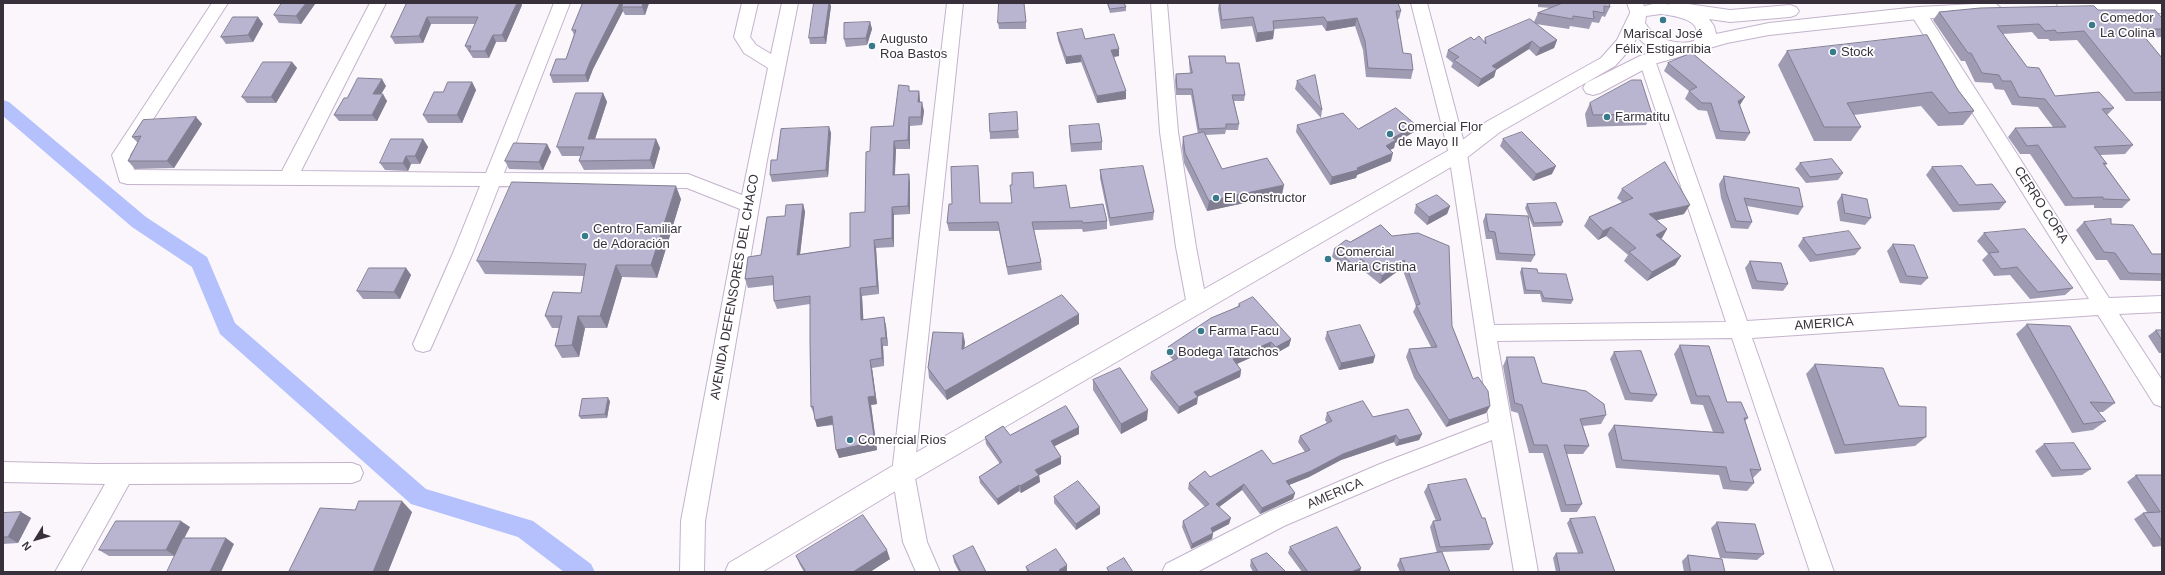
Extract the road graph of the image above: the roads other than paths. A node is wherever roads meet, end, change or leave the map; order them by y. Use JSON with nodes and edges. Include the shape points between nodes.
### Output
{"nodes":[{"id":1,"x":220,"y":3,"type":"edge"},
{"id":2,"x":378,"y":3,"type":"edge"},
{"id":3,"x":562,"y":3,"type":"edge"},
{"id":4,"x":750,"y":3,"type":"edge"},
{"id":5,"x":790,"y":3,"type":"edge"},
{"id":6,"x":955,"y":3,"type":"edge"},
{"id":7,"x":1159,"y":3,"type":"edge"},
{"id":8,"x":1419,"y":3,"type":"edge"},
{"id":9,"x":1874,"y":3,"type":"edge"},
{"id":10,"x":1682,"y":7,"type":"edge"},
{"id":11,"x":2046,"y":7,"type":"edge"},
{"id":12,"x":2162,"y":7,"type":"edge"},
{"id":13,"x":2008,"y":8,"type":"edge"},
{"id":14,"x":1636,"y":11,"type":"edge"},
{"id":15,"x":1918,"y":12,"type":"junction"},
{"id":16,"x":1696,"y":46,"type":"junction"},
{"id":17,"x":1647,"y":60,"type":"junction"},
{"id":18,"x":778,"y":66,"type":"junction"},
{"id":19,"x":1458,"y":154,"type":"junction"},
{"id":20,"x":288,"y":178,"type":"junction"},
{"id":21,"x":491,"y":180,"type":"junction"},
{"id":22,"x":750,"y":205,"type":"junction"},
{"id":23,"x":2162,"y":304,"type":"edge"},
{"id":24,"x":1197,"y":305,"type":"junction"},
{"id":25,"x":2105,"y":306,"type":"junction"},
{"id":26,"x":1740,"y":330,"type":"junction"},
{"id":27,"x":1485,"y":333,"type":"junction"},
{"id":28,"x":422,"y":344,"type":"dead end"},
{"id":29,"x":2162,"y":398,"type":"edge"},
{"id":30,"x":1501,"y":427,"type":"junction"},
{"id":31,"x":3,"y":472,"type":"edge"},
{"id":32,"x":123,"y":473,"type":"junction"},
{"id":33,"x":352,"y":473,"type":"dead end"},
{"id":34,"x":903,"y":473,"type":"junction"},
{"id":35,"x":67,"y":572,"type":"edge"},
{"id":36,"x":692,"y":572,"type":"edge"},
{"id":37,"x":738,"y":572,"type":"edge"},
{"id":38,"x":928,"y":572,"type":"edge"},
{"id":39,"x":1174,"y":572,"type":"edge"},
{"id":40,"x":1526,"y":572,"type":"edge"},
{"id":41,"x":1822,"y":572,"type":"edge"}],
"edges":[{"from":1,"to":20,"type":"street","via":[[121,155],[127,177]]},
{"from":2,"to":20,"type":"street"},
{"from":3,"to":21,"type":"street"},
{"from":4,"to":18,"type":"street","via":[[742,37],[750,49]]},
{"from":5,"to":18,"type":"street","name":"AVENIDA DEFENSORES DEL CHACO"},
{"from":6,"to":34,"type":"street"},
{"from":7,"to":24,"type":"street","via":[[1170,139]]},
{"from":8,"to":19,"type":"street"},
{"from":9,"to":10,"type":"highway","via":[[1730,16]]},
{"from":10,"to":14,"type":"highway","via":[[1660,4]]},
{"from":10,"to":16,"type":"highway","via":[[1701,20],[1708,31],[1707,38]]},
{"from":11,"to":12,"type":"highway"},
{"from":13,"to":15,"type":"highway"},
{"from":14,"to":16,"type":"highway","via":[[1640,30],[1654,42],[1674,48]]},
{"from":14,"to":19,"type":"highway","via":[[1625,44],[1608,62],[1493,127]]},
{"from":15,"to":16,"type":"highway","via":[[1769,29],[1725,37]]},
{"from":15,"to":25,"type":"street","name":"CERRO CORA"},
{"from":16,"to":17,"type":"highway"},
{"from":17,"to":19,"type":"highway","via":[[1503,137]]},
{"from":17,"to":26,"type":"street"},
{"from":18,"to":22,"type":"street","name":"AVENIDA DEFENSORES DEL CHACO"},
{"from":19,"to":24,"type":"highway"},
{"from":19,"to":27,"type":"street"},
{"from":20,"to":21,"type":"street"},
{"from":21,"to":22,"type":"street","via":[[688,181]]},
{"from":21,"to":28,"type":"street","via":[[463,253]]},
{"from":22,"to":36,"type":"street","name":"AVENIDA DEFENSORES DEL CHACO","via":[[693,521]]},
{"from":23,"to":25,"type":"street","name":"AMERICA"},
{"from":24,"to":34,"type":"highway"},
{"from":25,"to":26,"type":"street","name":"AMERICA"},
{"from":25,"to":29,"type":"street","name":"CERRO CORA"},
{"from":26,"to":27,"type":"street","name":"AMERICA"},
{"from":26,"to":41,"type":"street"},
{"from":27,"to":30,"type":"street"},
{"from":30,"to":39,"type":"street","name":"AMERICA","via":[[1388,471],[1276,519]]},
{"from":30,"to":40,"type":"street"},
{"from":31,"to":32,"type":"street"},
{"from":32,"to":33,"type":"street"},
{"from":32,"to":35,"type":"street"},
{"from":34,"to":37,"type":"highway"},
{"from":34,"to":38,"type":"street","via":[[915,542]]}]}
